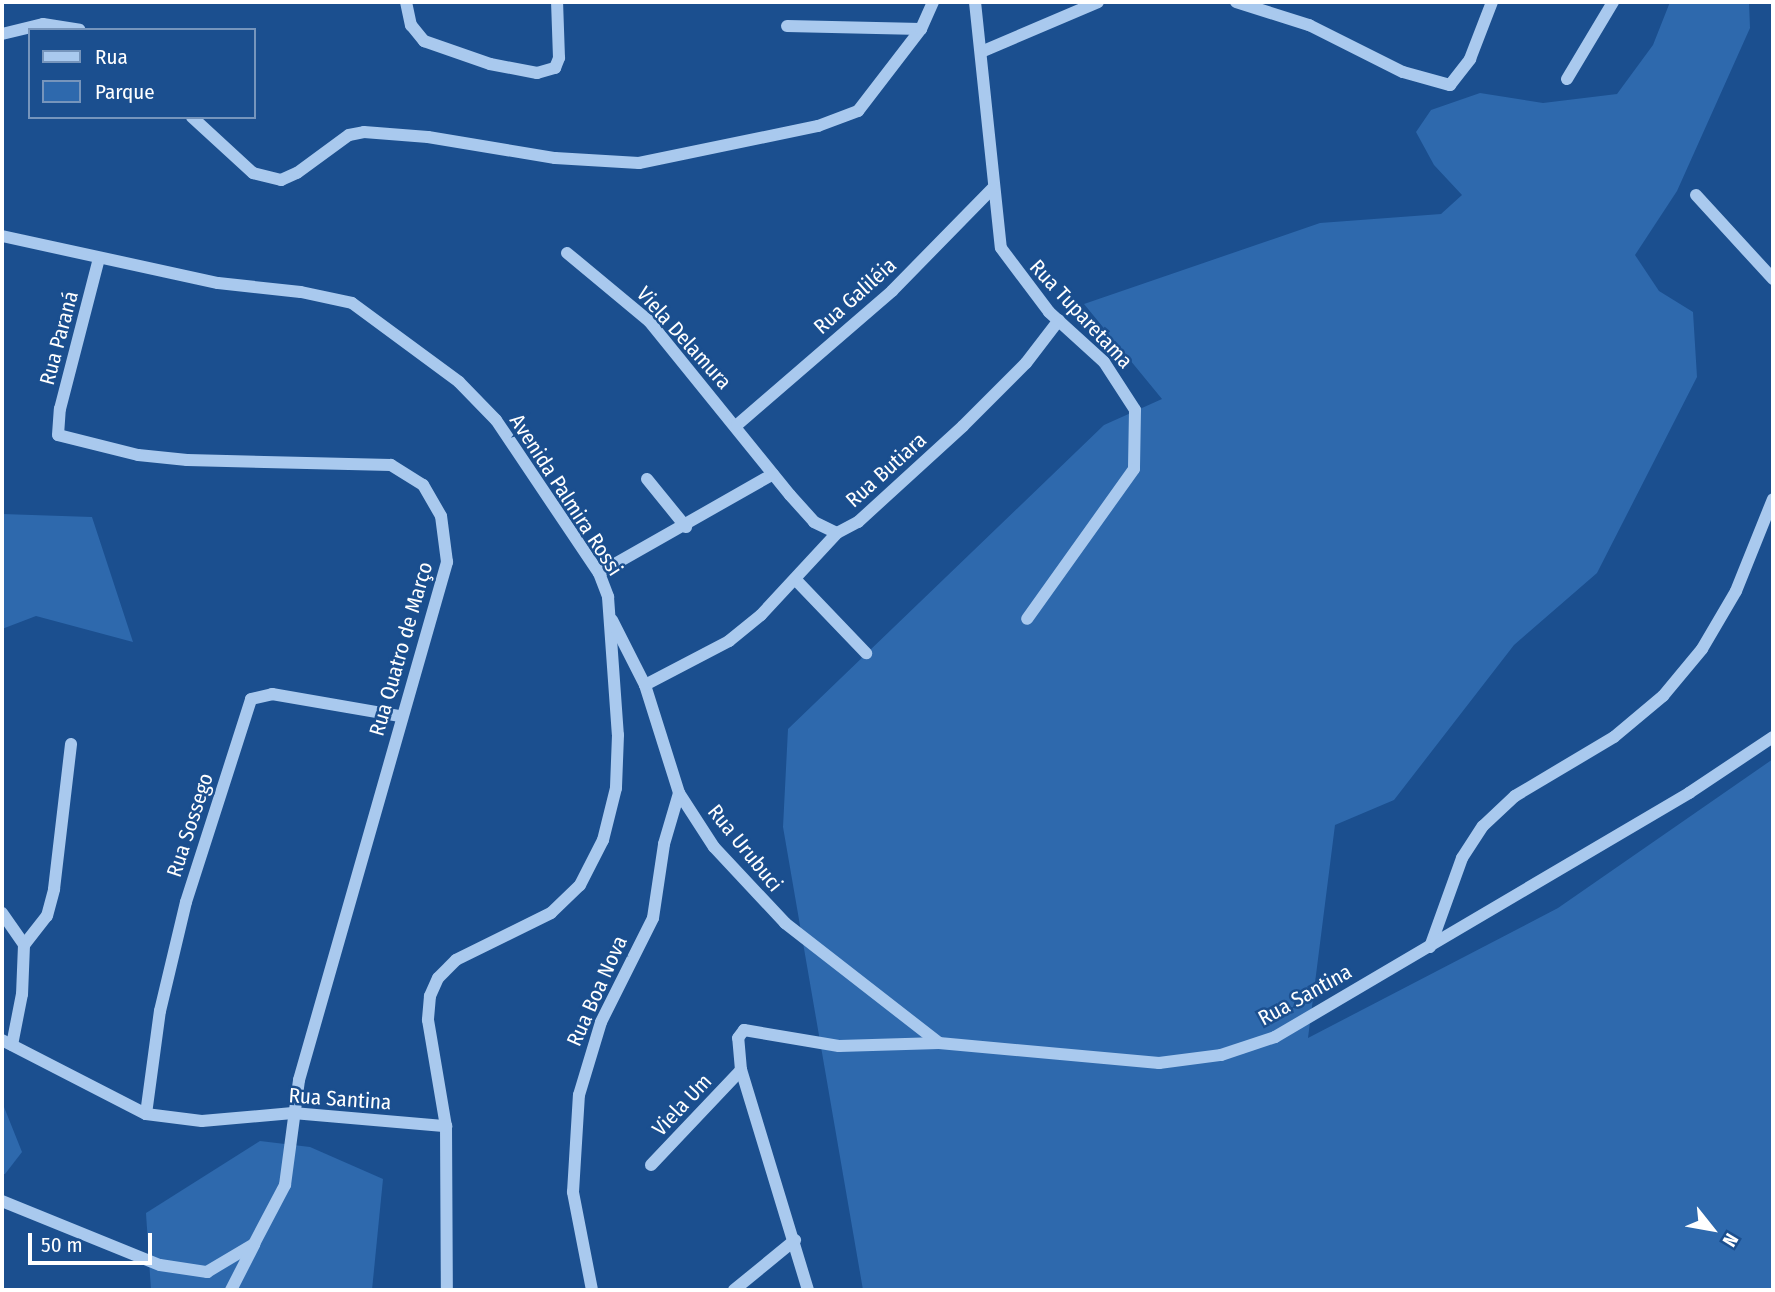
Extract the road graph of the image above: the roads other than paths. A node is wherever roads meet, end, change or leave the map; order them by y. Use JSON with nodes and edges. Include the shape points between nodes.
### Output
{"nodes":[{"id":1,"x":556,"y":2,"type":"edge"},
{"id":2,"x":933,"y":2,"type":"edge"},
{"id":3,"x":975,"y":2,"type":"edge"},
{"id":4,"x":1098,"y":2,"type":"edge"},
{"id":5,"x":1236,"y":2,"type":"edge"},
{"id":6,"x":1492,"y":2,"type":"edge"},
{"id":7,"x":1613,"y":2,"type":"edge"},
{"id":8,"x":407,"y":6,"type":"edge"},
{"id":9,"x":787,"y":26,"type":"dead end"},
{"id":10,"x":68,"y":28,"type":"edge"},
{"id":11,"x":921,"y":29,"type":"junction"},
{"id":12,"x":2,"y":34,"type":"edge"},
{"id":13,"x":981,"y":52,"type":"junction"},
{"id":14,"x":1567,"y":79,"type":"dead end"},
{"id":15,"x":194,"y":119,"type":"edge"},
{"id":16,"x":992,"y":188,"type":"junction"},
{"id":17,"x":1696,"y":195,"type":"dead end"},
{"id":18,"x":2,"y":236,"type":"edge"},
{"id":19,"x":567,"y":253,"type":"dead end"},
{"id":20,"x":99,"y":258,"type":"junction"},
{"id":21,"x":1773,"y":279,"type":"edge"},
{"id":22,"x":1059,"y":320,"type":"junction"},
{"id":23,"x":737,"y":425,"type":"junction"},
{"id":24,"x":56,"y":428,"type":"joint"},
{"id":25,"x":773,"y":474,"type":"junction"},
{"id":26,"x":647,"y":479,"type":"dead end"},
{"id":27,"x":1773,"y":499,"type":"edge"},
{"id":28,"x":686,"y":527,"type":"junction"},
{"id":29,"x":837,"y":533,"type":"junction"},
{"id":30,"x":598,"y":573,"type":"junction"},
{"id":31,"x":795,"y":579,"type":"junction"},
{"id":32,"x":609,"y":613,"type":"junction"},
{"id":33,"x":1027,"y":619,"type":"dead end"},
{"id":34,"x":866,"y":653,"type":"dead end"},
{"id":35,"x":645,"y":685,"type":"junction"},
{"id":36,"x":400,"y":716,"type":"junction"},
{"id":37,"x":1773,"y":737,"type":"edge"},
{"id":38,"x":71,"y":744,"type":"dead end"},
{"id":39,"x":678,"y":793,"type":"junction"},
{"id":40,"x":2,"y":914,"type":"edge"},
{"id":41,"x":24,"y":945,"type":"junction"},
{"id":42,"x":1430,"y":947,"type":"junction"},
{"id":43,"x":7,"y":1043,"type":"edge"},
{"id":44,"x":939,"y":1043,"type":"junction"},
{"id":45,"x":741,"y":1070,"type":"junction"},
{"id":46,"x":293,"y":1113,"type":"junction"},
{"id":47,"x":146,"y":1114,"type":"junction"},
{"id":48,"x":446,"y":1126,"type":"junction"},
{"id":49,"x":651,"y":1165,"type":"dead end"},
{"id":50,"x":2,"y":1201,"type":"edge"},
{"id":51,"x":795,"y":1240,"type":"junction"},
{"id":52,"x":254,"y":1244,"type":"junction"},
{"id":53,"x":231,"y":1290,"type":"edge"},
{"id":54,"x":447,"y":1290,"type":"edge"},
{"id":55,"x":592,"y":1290,"type":"edge"},
{"id":56,"x":734,"y":1290,"type":"edge"},
{"id":57,"x":808,"y":1290,"type":"edge"}],
"edges":[{"from":1,"to":8,"type":"street","via":[[559,58],[547,72],[490,64],[424,41],[415,34]]},
{"from":2,"to":11,"type":"street"},
{"from":3,"to":13,"type":"street","name":"Rua Tuparetama"},
{"from":4,"to":13,"type":"street"},
{"from":5,"to":6,"type":"street","via":[[1309,25],[1403,72],[1450,85],[1470,59]]},
{"from":7,"to":14,"type":"street"},
{"from":9,"to":11,"type":"street"},
{"from":10,"to":12,"type":"street","via":[[43,24]]},
{"from":11,"to":15,"type":"street","via":[[869,99],[843,118],[639,163],[555,158],[428,137],[364,132],[349,135],[297,173],[274,179],[253,173]]},
{"from":13,"to":16,"type":"street","name":"Rua Tuparetama"},
{"from":16,"to":22,"type":"street","name":"Rua Tuparetama","via":[[1001,248],[1009,265]]},
{"from":16,"to":23,"type":"street","name":"Rua Galiléia","via":[[892,292]]},
{"from":17,"to":21,"type":"street"},
{"from":18,"to":20,"type":"street","name":"Avenida Palmira Rossi"},
{"from":19,"to":23,"type":"street","name":"Viela Delamura","via":[[649,321]]},
{"from":20,"to":24,"type":"street","name":"Rua Paraná"},
{"from":20,"to":30,"type":"street","name":"Avenida Palmira Rossi","via":[[218,283],[336,298],[369,313],[458,382],[496,420]]},
{"from":22,"to":29,"type":"street","name":"Rua Butiara","via":[[1026,363],[963,426],[858,522]]},
{"from":22,"to":33,"type":"street","name":"Rua Tuparetama","via":[[1104,362],[1135,410],[1134,469]]},
{"from":23,"to":25,"type":"street","name":"Rua Butiara"},
{"from":24,"to":36,"type":"street","name":"Rua Quatro de Março","via":[[64,440],[138,455],[391,465],[423,485],[441,516],[447,562]]},
{"from":25,"to":28,"type":"street"},
{"from":25,"to":29,"type":"street","name":"Rua Butiara","via":[[814,522]]},
{"from":26,"to":28,"type":"street"},
{"from":27,"to":42,"type":"street","via":[[1736,591],[1702,649],[1663,696],[1614,737],[1515,796],[1483,826],[1462,858]]},
{"from":28,"to":30,"type":"street"},
{"from":29,"to":31,"type":"street"},
{"from":30,"to":32,"type":"street","name":"Avenida Palmira Rossi"},
{"from":31,"to":34,"type":"street"},
{"from":31,"to":35,"type":"street","via":[[729,641]]},
{"from":32,"to":35,"type":"street","name":"Rua Urubuci"},
{"from":32,"to":48,"type":"street","name":"Avenida Palmira Rossi","via":[[618,735],[616,788],[603,840],[580,885],[551,913],[456,960],[438,978],[428,1020]]},
{"from":35,"to":39,"type":"street","name":"Rua Urubuci"},
{"from":36,"to":46,"type":"street","name":"Rua Quatro de Março","via":[[377,816]]},
{"from":36,"to":47,"type":"street","name":"Rua Sossego","via":[[272,694],[251,699],[186,902],[160,1011]]},
{"from":37,"to":42,"type":"street","name":"Rua Santina","via":[[1689,793]]},
{"from":38,"to":41,"type":"street","via":[[54,889],[47,916]]},
{"from":39,"to":44,"type":"street","name":"Rua Urubuci","via":[[714,847],[785,923]]},
{"from":39,"to":55,"type":"street","name":"Rua Boa Nova","via":[[664,844],[653,918],[601,1022],[579,1095],[572,1192]]},
{"from":40,"to":41,"type":"street"},
{"from":41,"to":43,"type":"street","via":[[22,994]]},
{"from":42,"to":44,"type":"street","name":"Rua Santina","via":[[1275,1037],[1221,1055],[1159,1063]]},
{"from":43,"to":47,"type":"street","name":"Rua Santina"},
{"from":44,"to":45,"type":"street","name":"Rua Santina","via":[[839,1046],[750,1030],[740,1033]]},
{"from":45,"to":49,"type":"street","name":"Viela Um"},
{"from":45,"to":51,"type":"street"},
{"from":46,"to":47,"type":"street","name":"Rua Santina","via":[[202,1121]]},
{"from":46,"to":48,"type":"street","name":"Rua Santina"},
{"from":46,"to":52,"type":"street","name":"Rua Quatro de Março","via":[[285,1185]]},
{"from":48,"to":54,"type":"street"},
{"from":50,"to":52,"type":"street","via":[[160,1265],[208,1272]]},
{"from":51,"to":56,"type":"street"},
{"from":51,"to":57,"type":"street"},
{"from":52,"to":53,"type":"street","name":"Rua Quatro de Março"}]}
